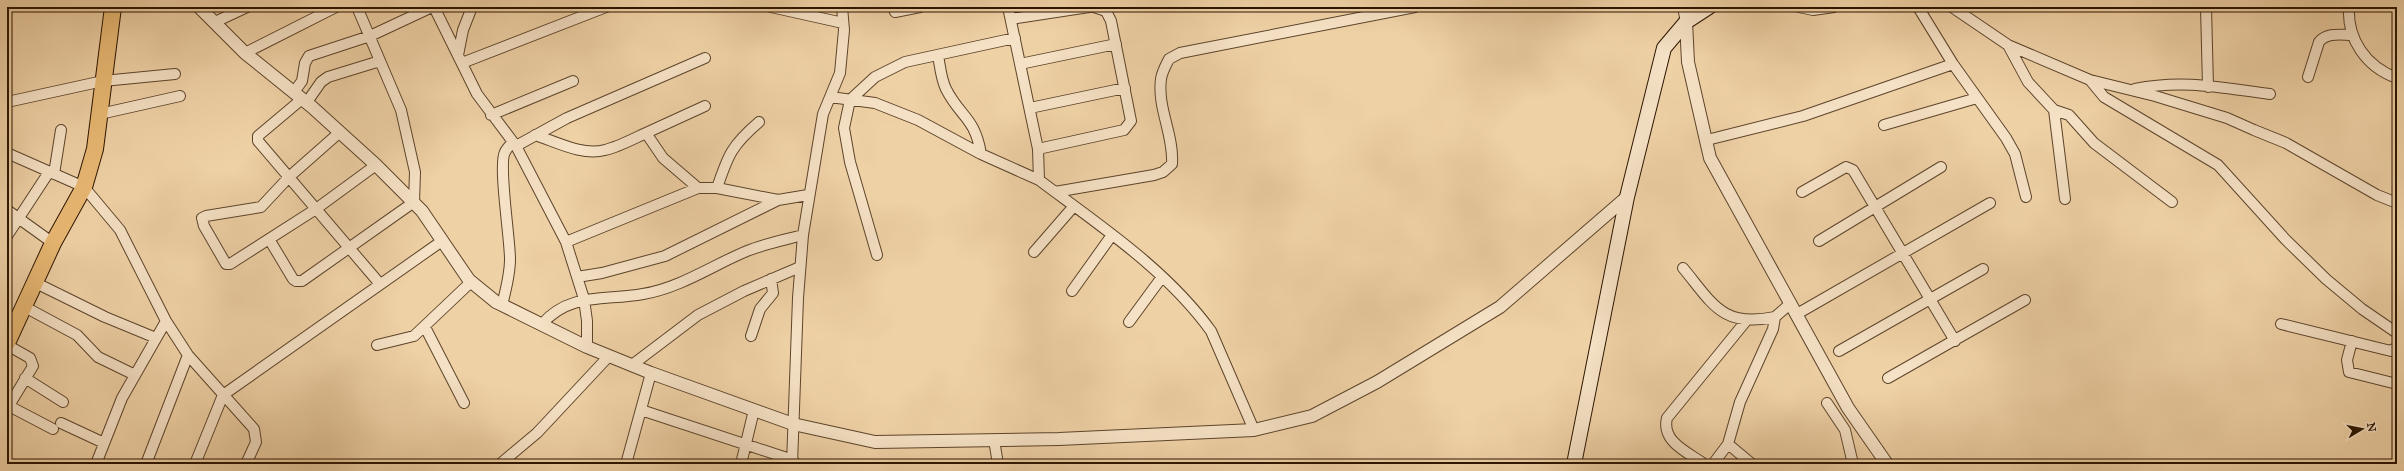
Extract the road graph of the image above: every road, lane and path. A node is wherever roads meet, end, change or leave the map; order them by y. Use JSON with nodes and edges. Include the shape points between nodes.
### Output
{"nodes":[{"id":1,"x":113,"y":7,"type":"edge"},
{"id":2,"x":199,"y":7,"type":"edge"},
{"id":3,"x":248,"y":7,"type":"edge"},
{"id":4,"x":336,"y":7,"type":"edge"},
{"id":5,"x":357,"y":7,"type":"edge"},
{"id":6,"x":433,"y":7,"type":"edge"},
{"id":7,"x":472,"y":7,"type":"edge"},
{"id":8,"x":606,"y":7,"type":"edge"},
{"id":9,"x":771,"y":7,"type":"edge"},
{"id":10,"x":842,"y":7,"type":"edge"},
{"id":11,"x":920,"y":7,"type":"edge"},
{"id":12,"x":1008,"y":7,"type":"edge"},
{"id":13,"x":1089,"y":7,"type":"edge"},
{"id":14,"x":1094,"y":7,"type":"edge"},
{"id":15,"x":1415,"y":7,"type":"edge"},
{"id":16,"x":1683,"y":7,"type":"edge"},
{"id":17,"x":1709,"y":7,"type":"edge"},
{"id":18,"x":1799,"y":7,"type":"edge"},
{"id":19,"x":1834,"y":7,"type":"edge"},
{"id":20,"x":1918,"y":7,"type":"edge"},
{"id":21,"x":1952,"y":7,"type":"edge"},
{"id":22,"x":2206,"y":7,"type":"edge"},
{"id":23,"x":2349,"y":7,"type":"edge"},
{"id":24,"x":895,"y":12,"type":"dead end"},
{"id":25,"x":1010,"y":19,"type":"junction"},
{"id":26,"x":215,"y":22,"type":"junction"},
{"id":27,"x":1686,"y":22,"type":"junction"},
{"id":28,"x":843,"y":24,"type":"junction"},
{"id":29,"x":2352,"y":35,"type":"junction"},
{"id":30,"x":370,"y":36,"type":"junction"},
{"id":31,"x":1014,"y":38,"type":"junction"},
{"id":32,"x":1116,"y":44,"type":"junction"},
{"id":33,"x":2008,"y":45,"type":"junction"},
{"id":34,"x":245,"y":53,"type":"junction"},
{"id":35,"x":938,"y":55,"type":"junction"},
{"id":36,"x":706,"y":58,"type":"dead end"},
{"id":37,"x":460,"y":59,"type":"junction"},
{"id":38,"x":380,"y":61,"type":"junction"},
{"id":39,"x":1020,"y":64,"type":"junction"},
{"id":40,"x":1953,"y":64,"type":"junction"},
{"id":41,"x":175,"y":74,"type":"dead end"},
{"id":42,"x":2308,"y":77,"type":"dead end"},
{"id":43,"x":2397,"y":78,"type":"edge"},
{"id":44,"x":2090,"y":80,"type":"junction"},
{"id":45,"x":103,"y":81,"type":"junction"},
{"id":46,"x":573,"y":81,"type":"dead end"},
{"id":47,"x":2208,"y":86,"type":"junction"},
{"id":48,"x":1125,"y":88,"type":"junction"},
{"id":49,"x":2131,"y":90,"type":"junction"},
{"id":50,"x":2270,"y":94,"type":"dead end"},
{"id":51,"x":180,"y":96,"type":"dead end"},
{"id":52,"x":830,"y":96,"type":"junction"},
{"id":53,"x":301,"y":98,"type":"junction"},
{"id":54,"x":1977,"y":98,"type":"junction"},
{"id":55,"x":850,"y":100,"type":"junction"},
{"id":56,"x":7,"y":102,"type":"edge"},
{"id":57,"x":705,"y":106,"type":"dead end"},
{"id":58,"x":1030,"y":108,"type":"junction"},
{"id":59,"x":2054,"y":110,"type":"junction"},
{"id":60,"x":100,"y":114,"type":"junction"},
{"id":61,"x":491,"y":115,"type":"junction"},
{"id":62,"x":759,"y":122,"type":"dead end"},
{"id":63,"x":1884,"y":125,"type":"dead end"},
{"id":64,"x":61,"y":130,"type":"dead end"},
{"id":65,"x":340,"y":132,"type":"junction"},
{"id":66,"x":646,"y":133,"type":"junction"},
{"id":67,"x":535,"y":135,"type":"junction"},
{"id":68,"x":1707,"y":140,"type":"junction"},
{"id":69,"x":514,"y":144,"type":"junction"},
{"id":70,"x":1038,"y":149,"type":"junction"},
{"id":71,"x":7,"y":152,"type":"edge"},
{"id":72,"x":980,"y":154,"type":"junction"},
{"id":73,"x":376,"y":165,"type":"junction"},
{"id":74,"x":1941,"y":167,"type":"dead end"},
{"id":75,"x":52,"y":173,"type":"junction"},
{"id":76,"x":288,"y":177,"type":"junction"},
{"id":77,"x":1039,"y":180,"type":"junction"},
{"id":78,"x":84,"y":186,"type":"junction"},
{"id":79,"x":698,"y":188,"type":"junction"},
{"id":80,"x":717,"y":188,"type":"junction"},
{"id":81,"x":1055,"y":192,"type":"junction"},
{"id":82,"x":1802,"y":192,"type":"dead end"},
{"id":83,"x":808,"y":195,"type":"junction"},
{"id":84,"x":1627,"y":197,"type":"junction"},
{"id":85,"x":2026,"y":197,"type":"dead end"},
{"id":86,"x":2065,"y":199,"type":"dead end"},
{"id":87,"x":778,"y":200,"type":"junction"},
{"id":88,"x":414,"y":202,"type":"junction"},
{"id":89,"x":2172,"y":202,"type":"dead end"},
{"id":90,"x":1990,"y":203,"type":"dead end"},
{"id":91,"x":2397,"y":203,"type":"edge"},
{"id":92,"x":1074,"y":206,"type":"junction"},
{"id":93,"x":1875,"y":208,"type":"junction"},
{"id":94,"x":316,"y":209,"type":"junction"},
{"id":95,"x":7,"y":210,"type":"edge"},
{"id":96,"x":19,"y":218,"type":"junction"},
{"id":97,"x":803,"y":235,"type":"junction"},
{"id":98,"x":1112,"y":235,"type":"junction"},
{"id":99,"x":7,"y":236,"type":"edge"},
{"id":100,"x":269,"y":239,"type":"junction"},
{"id":101,"x":442,"y":241,"type":"junction"},
{"id":102,"x":1818,"y":241,"type":"dead end"},
{"id":103,"x":566,"y":242,"type":"junction"},
{"id":104,"x":53,"y":243,"type":"junction"},
{"id":105,"x":350,"y":249,"type":"junction"},
{"id":106,"x":1034,"y":252,"type":"dead end"},
{"id":107,"x":1902,"y":253,"type":"junction"},
{"id":108,"x":877,"y":256,"type":"dead end"},
{"id":109,"x":800,"y":267,"type":"junction"},
{"id":110,"x":1683,"y":268,"type":"dead end"},
{"id":111,"x":1983,"y":269,"type":"dead end"},
{"id":112,"x":577,"y":277,"type":"junction"},
{"id":113,"x":1162,"y":277,"type":"junction"},
{"id":114,"x":771,"y":279,"type":"junction"},
{"id":115,"x":471,"y":282,"type":"junction"},
{"id":116,"x":36,"y":283,"type":"junction"},
{"id":117,"x":380,"y":284,"type":"junction"},
{"id":118,"x":1072,"y":291,"type":"dead end"},
{"id":119,"x":584,"y":299,"type":"junction"},
{"id":120,"x":1930,"y":300,"type":"junction"},
{"id":121,"x":2024,"y":300,"type":"dead end"},
{"id":122,"x":502,"y":305,"type":"junction"},
{"id":123,"x":23,"y":306,"type":"junction"},
{"id":124,"x":1794,"y":308,"type":"junction"},
{"id":125,"x":1774,"y":317,"type":"junction"},
{"id":126,"x":166,"y":321,"type":"junction"},
{"id":127,"x":1746,"y":321,"type":"junction"},
{"id":128,"x":1130,"y":322,"type":"dead end"},
{"id":129,"x":542,"y":324,"type":"junction"},
{"id":130,"x":2281,"y":324,"type":"dead end"},
{"id":131,"x":425,"y":327,"type":"junction"},
{"id":132,"x":2397,"y":333,"type":"edge"},
{"id":133,"x":751,"y":336,"type":"dead end"},
{"id":134,"x":156,"y":338,"type":"junction"},
{"id":135,"x":1955,"y":341,"type":"junction"},
{"id":136,"x":2352,"y":342,"type":"junction"},
{"id":137,"x":7,"y":344,"type":"edge"},
{"id":138,"x":377,"y":344,"type":"dead end"},
{"id":139,"x":587,"y":347,"type":"junction"},
{"id":140,"x":2397,"y":347,"type":"edge"},
{"id":141,"x":1839,"y":351,"type":"dead end"},
{"id":142,"x":188,"y":355,"type":"junction"},
{"id":143,"x":609,"y":356,"type":"junction"},
{"id":144,"x":632,"y":365,"type":"junction"},
{"id":145,"x":651,"y":373,"type":"junction"},
{"id":146,"x":135,"y":375,"type":"junction"},
{"id":147,"x":25,"y":378,"type":"junction"},
{"id":148,"x":1888,"y":378,"type":"dead end"},
{"id":149,"x":2397,"y":384,"type":"edge"},
{"id":150,"x":223,"y":395,"type":"junction"},
{"id":151,"x":63,"y":402,"type":"dead end"},
{"id":152,"x":464,"y":403,"type":"dead end"},
{"id":153,"x":1827,"y":403,"type":"dead end"},
{"id":154,"x":8,"y":408,"type":"edge"},
{"id":155,"x":641,"y":410,"type":"junction"},
{"id":156,"x":754,"y":410,"type":"junction"},
{"id":157,"x":793,"y":424,"type":"junction"},
{"id":158,"x":1254,"y":430,"type":"junction"},
{"id":159,"x":994,"y":440,"type":"junction"},
{"id":160,"x":104,"y":443,"type":"junction"},
{"id":161,"x":1728,"y":444,"type":"junction"},
{"id":162,"x":746,"y":445,"type":"junction"},
{"id":163,"x":792,"y":462,"type":"edge"},
{"id":164,"x":96,"y":464,"type":"edge"},
{"id":165,"x":146,"y":464,"type":"edge"},
{"id":166,"x":195,"y":464,"type":"edge"},
{"id":167,"x":246,"y":464,"type":"edge"},
{"id":168,"x":500,"y":464,"type":"edge"},
{"id":169,"x":626,"y":464,"type":"edge"},
{"id":170,"x":741,"y":464,"type":"edge"},
{"id":171,"x":998,"y":464,"type":"edge"},
{"id":172,"x":1574,"y":464,"type":"edge"},
{"id":173,"x":1704,"y":464,"type":"edge"},
{"id":174,"x":1713,"y":464,"type":"edge"},
{"id":175,"x":1752,"y":464,"type":"edge"},
{"id":176,"x":1853,"y":464,"type":"edge"},
{"id":177,"x":1887,"y":464,"type":"edge"}],
"edges":[{"from":1,"to":45,"type":"main road"},
{"from":2,"to":26,"type":"street"},
{"from":3,"to":26,"type":"street"},
{"from":4,"to":34,"type":"street"},
{"from":5,"to":30,"type":"street"},
{"from":6,"to":30,"type":"street"},
{"from":6,"to":37,"type":"street"},
{"from":7,"to":37,"type":"street","via":[[463,30]]},
{"from":8,"to":37,"type":"street"},
{"from":9,"to":28,"type":"street"},
{"from":10,"to":28,"type":"street"},
{"from":11,"to":24,"type":"street"},
{"from":12,"to":25,"type":"street"},
{"from":13,"to":25,"type":"street"},
{"from":14,"to":32,"type":"street","via":[[1106,11]]},
{"from":15,"to":81,"type":"street","via":[[1180,53],[1168,59],[1161,78],[1161,96],[1173,150],[1172,164],[1163,172],[1154,175]]},
{"from":16,"to":27,"type":"street"},
{"from":17,"to":27,"type":"main road"},
{"from":18,"to":19,"type":"street","via":[[1813,10]]},
{"from":20,"to":40,"type":"street"},
{"from":21,"to":33,"type":"street"},
{"from":22,"to":47,"type":"street"},
{"from":23,"to":29,"type":"street"},
{"from":25,"to":31,"type":"street"},
{"from":26,"to":34,"type":"street"},
{"from":27,"to":68,"type":"street","via":[[1688,62]]},
{"from":27,"to":84,"type":"main road","via":[[1664,48]]},
{"from":28,"to":52,"type":"street","via":[[840,73]]},
{"from":29,"to":42,"type":"street","via":[[2323,38]]},
{"from":29,"to":43,"type":"street","via":[[2358,49],[2368,60]]},
{"from":30,"to":38,"type":"street"},
{"from":30,"to":53,"type":"street","via":[[309,56],[305,63]]},
{"from":31,"to":35,"type":"street"},
{"from":31,"to":39,"type":"street"},
{"from":32,"to":39,"type":"street"},
{"from":32,"to":48,"type":"street"},
{"from":33,"to":44,"type":"street"},
{"from":33,"to":59,"type":"street","via":[[2028,82]]},
{"from":34,"to":53,"type":"street"},
{"from":35,"to":55,"type":"street","via":[[889,68]]},
{"from":35,"to":72,"type":"street","via":[[945,87],[973,126],[978,137]]},
{"from":36,"to":67,"type":"street","via":[[567,118]]},
{"from":37,"to":61,"type":"street","via":[[477,94]]},
{"from":38,"to":53,"type":"street","via":[[328,77]]},
{"from":38,"to":88,"type":"street","via":[[403,117],[415,172]]},
{"from":39,"to":58,"type":"street"},
{"from":40,"to":54,"type":"street"},
{"from":40,"to":68,"type":"street","via":[[1803,116]]},
{"from":41,"to":45,"type":"street"},
{"from":44,"to":49,"type":"street"},
{"from":44,"to":132,"type":"street","via":[[2104,97],[2218,165],[2285,239],[2326,279]]},
{"from":45,"to":56,"type":"street"},
{"from":45,"to":60,"type":"main road"},
{"from":46,"to":61,"type":"street"},
{"from":47,"to":49,"type":"street","via":[[2169,83]]},
{"from":47,"to":50,"type":"street"},
{"from":48,"to":58,"type":"street"},
{"from":48,"to":70,"type":"street","via":[[1131,121],[1124,130]]},
{"from":49,"to":91,"type":"street","via":[[2227,118],[2274,138],[2377,195]]},
{"from":51,"to":60,"type":"street"},
{"from":52,"to":55,"type":"street"},
{"from":52,"to":83,"type":"street","via":[[823,114]]},
{"from":53,"to":65,"type":"street"},
{"from":53,"to":76,"type":"street","via":[[257,139]]},
{"from":54,"to":63,"type":"street"},
{"from":54,"to":85,"type":"street","via":[[2015,154]]},
{"from":55,"to":72,"type":"street","via":[[875,103],[918,120]]},
{"from":55,"to":108,"type":"street","via":[[845,135],[850,162]]},
{"from":57,"to":66,"type":"street"},
{"from":58,"to":70,"type":"street"},
{"from":59,"to":86,"type":"street"},
{"from":59,"to":89,"type":"street","via":[[2069,115],[2094,143]]},
{"from":60,"to":78,"type":"main road","via":[[95,149]]},
{"from":61,"to":69,"type":"street"},
{"from":62,"to":80,"type":"street","via":[[733,147]]},
{"from":64,"to":75,"type":"street"},
{"from":65,"to":73,"type":"street"},
{"from":65,"to":76,"type":"street"},
{"from":66,"to":67,"type":"street","via":[[605,150],[593,151]]},
{"from":66,"to":79,"type":"street","via":[[663,158]]},
{"from":67,"to":69,"type":"street"},
{"from":68,"to":124,"type":"street","via":[[1710,158]]},
{"from":69,"to":103,"type":"street"},
{"from":69,"to":122,"type":"street","via":[[504,152],[502,171],[509,220],[510,260]]},
{"from":70,"to":77,"type":"street"},
{"from":71,"to":75,"type":"street"},
{"from":72,"to":77,"type":"street"},
{"from":73,"to":88,"type":"street"},
{"from":73,"to":94,"type":"street"},
{"from":74,"to":93,"type":"street"},
{"from":75,"to":78,"type":"street"},
{"from":75,"to":96,"type":"street"},
{"from":76,"to":94,"type":"street"},
{"from":76,"to":100,"type":"street","via":[[261,207],[202,218],[226,264],[230,264]]},
{"from":77,"to":81,"type":"street"},
{"from":78,"to":104,"type":"main road"},
{"from":78,"to":126,"type":"street","via":[[120,230]]},
{"from":79,"to":80,"type":"street"},
{"from":79,"to":103,"type":"street"},
{"from":80,"to":87,"type":"street"},
{"from":81,"to":92,"type":"street"},
{"from":82,"to":93,"type":"street","via":[[1843,168],[1850,167]]},
{"from":83,"to":87,"type":"street"},
{"from":83,"to":97,"type":"street"},
{"from":84,"to":158,"type":"street","via":[[1500,307],[1377,382],[1312,416]]},
{"from":84,"to":172,"type":"main road"},
{"from":87,"to":112,"type":"street","via":[[665,256]]},
{"from":88,"to":101,"type":"street"},
{"from":88,"to":105,"type":"street"},
{"from":90,"to":107,"type":"street"},
{"from":92,"to":98,"type":"street"},
{"from":92,"to":106,"type":"street"},
{"from":93,"to":102,"type":"street"},
{"from":93,"to":107,"type":"street"},
{"from":94,"to":100,"type":"street"},
{"from":94,"to":105,"type":"street"},
{"from":95,"to":96,"type":"street"},
{"from":96,"to":99,"type":"street"},
{"from":96,"to":104,"type":"street"},
{"from":97,"to":109,"type":"street"},
{"from":97,"to":119,"type":"street","via":[[748,250],[666,288],[624,297]]},
{"from":98,"to":113,"type":"street"},
{"from":98,"to":118,"type":"street"},
{"from":100,"to":105,"type":"street","via":[[293,279],[298,282],[310,277]]},
{"from":101,"to":115,"type":"street"},
{"from":101,"to":117,"type":"street"},
{"from":103,"to":112,"type":"street"},
{"from":104,"to":116,"type":"main road"},
{"from":105,"to":117,"type":"street"},
{"from":107,"to":120,"type":"street"},
{"from":107,"to":124,"type":"street"},
{"from":109,"to":114,"type":"street"},
{"from":109,"to":157,"type":"street"},
{"from":110,"to":127,"type":"street","via":[[1718,309],[1737,320]]},
{"from":111,"to":120,"type":"street"},
{"from":112,"to":119,"type":"street"},
{"from":113,"to":128,"type":"street"},
{"from":113,"to":158,"type":"street","via":[[1211,331]]},
{"from":114,"to":133,"type":"street","via":[[773,292],[760,309]]},
{"from":114,"to":144,"type":"street","via":[[698,315]]},
{"from":115,"to":122,"type":"street","via":[[481,292]]},
{"from":115,"to":131,"type":"street"},
{"from":116,"to":123,"type":"main road"},
{"from":116,"to":134,"type":"street","via":[[105,317]]},
{"from":117,"to":150,"type":"street"},
{"from":119,"to":129,"type":"street","via":[[551,313]]},
{"from":119,"to":139,"type":"street"},
{"from":120,"to":135,"type":"street"},
{"from":120,"to":141,"type":"street"},
{"from":121,"to":135,"type":"street"},
{"from":122,"to":129,"type":"street"},
{"from":123,"to":137,"type":"main road"},
{"from":123,"to":146,"type":"street","via":[[77,335],[98,357]]},
{"from":124,"to":125,"type":"street"},
{"from":124,"to":177,"type":"street","via":[[1848,408]]},
{"from":125,"to":127,"type":"street"},
{"from":125,"to":161,"type":"street","via":[[1773,329],[1740,402]]},
{"from":126,"to":134,"type":"street"},
{"from":126,"to":142,"type":"street"},
{"from":127,"to":173,"type":"street","via":[[1667,418],[1665,426],[1669,439]]},
{"from":129,"to":139,"type":"street"},
{"from":130,"to":136,"type":"street"},
{"from":131,"to":138,"type":"street","via":[[409,338]]},
{"from":131,"to":152,"type":"street"},
{"from":134,"to":146,"type":"street"},
{"from":135,"to":148,"type":"street"},
{"from":136,"to":140,"type":"street","via":[[2391,352]]},
{"from":136,"to":149,"type":"street","via":[[2346,360],[2349,372]]},
{"from":137,"to":147,"type":"street","via":[[32,361],[33,366]]},
{"from":139,"to":143,"type":"street"},
{"from":142,"to":150,"type":"street"},
{"from":142,"to":165,"type":"street"},
{"from":143,"to":144,"type":"street"},
{"from":143,"to":168,"type":"street","via":[[537,433]]},
{"from":144,"to":145,"type":"street"},
{"from":145,"to":155,"type":"street"},
{"from":145,"to":156,"type":"street"},
{"from":146,"to":160,"type":"street","via":[[122,398]]},
{"from":147,"to":151,"type":"street"},
{"from":147,"to":154,"type":"street"},
{"from":150,"to":166,"type":"street"},
{"from":150,"to":167,"type":"street","via":[[250,424],[256,436],[256,442]]},
{"from":153,"to":176,"type":"street","via":[[1845,430]]},
{"from":154,"to":160,"type":"street"},
{"from":155,"to":162,"type":"street"},
{"from":155,"to":169,"type":"street"},
{"from":156,"to":157,"type":"street"},
{"from":156,"to":162,"type":"street"},
{"from":157,"to":159,"type":"street","via":[[874,442]]},
{"from":157,"to":163,"type":"street"},
{"from":158,"to":159,"type":"street","via":[[1060,440]]},
{"from":159,"to":171,"type":"street"},
{"from":160,"to":164,"type":"street"},
{"from":161,"to":174,"type":"street"},
{"from":161,"to":175,"type":"street"},
{"from":162,"to":163,"type":"street"},
{"from":162,"to":170,"type":"street"}]}
